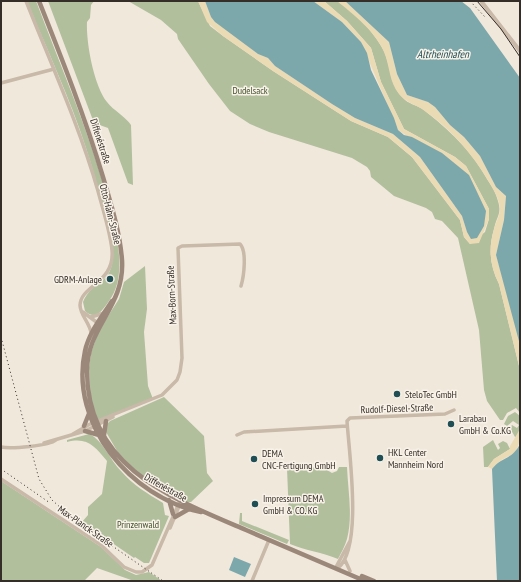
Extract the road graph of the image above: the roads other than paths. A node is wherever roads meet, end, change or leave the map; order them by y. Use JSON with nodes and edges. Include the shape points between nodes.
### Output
{"nodes":[{"id":1,"x":26,"y":1,"type":"edge"},
{"id":2,"x":39,"y":1,"type":"edge"},
{"id":3,"x":481,"y":1,"type":"edge"},
{"id":4,"x":520,"y":51,"type":"edge"},
{"id":5,"x":54,"y":69,"type":"junction"},
{"id":6,"x":1,"y":83,"type":"edge"},
{"id":7,"x":241,"y":286,"type":"dead end"},
{"id":8,"x":118,"y":293,"type":"junction"},
{"id":9,"x":105,"y":312,"type":"junction"},
{"id":10,"x":89,"y":319,"type":"junction"},
{"id":11,"x":98,"y":324,"type":"junction"},
{"id":12,"x":91,"y":334,"type":"junction"},
{"id":13,"x":454,"y":410,"type":"dead end"},
{"id":14,"x":90,"y":411,"type":"junction"},
{"id":15,"x":119,"y":413,"type":"junction"},
{"id":16,"x":106,"y":422,"type":"junction"},
{"id":17,"x":96,"y":424,"type":"junction"},
{"id":18,"x":348,"y":426,"type":"junction"},
{"id":19,"x":85,"y":429,"type":"junction"},
{"id":20,"x":102,"y":435,"type":"junction"},
{"id":21,"x":237,"y":435,"type":"dead end"},
{"id":22,"x":1,"y":447,"type":"edge"},
{"id":23,"x":1,"y":479,"type":"edge"},
{"id":24,"x":169,"y":500,"type":"junction"},
{"id":25,"x":180,"y":503,"type":"junction"},
{"id":26,"x":190,"y":509,"type":"junction"},
{"id":27,"x":208,"y":514,"type":"junction"},
{"id":28,"x":174,"y":516,"type":"junction"},
{"id":29,"x":352,"y":538,"type":"junction"},
{"id":30,"x":269,"y":540,"type":"junction"},
{"id":31,"x":345,"y":560,"type":"junction"},
{"id":32,"x":337,"y":568,"type":"junction"},
{"id":33,"x":350,"y":571,"type":"junction"},
{"id":34,"x":252,"y":581,"type":"edge"},
{"id":35,"x":365,"y":581,"type":"edge"},
{"id":36,"x":372,"y":581,"type":"edge"}],
"edges":[{"from":1,"to":5,"type":"street","name":"Otto-Hahn-Straße"},
{"from":2,"to":8,"type":"main road","name":"Diffenéstraße","via":[[87,126],[108,194],[122,259]]},
{"from":3,"to":4,"type":"street"},
{"from":5,"to":6,"type":"street"},
{"from":5,"to":10,"type":"street","name":"Otto-Hahn-Straße","via":[[87,155],[112,250],[107,274],[83,297],[80,305],[82,312]]},
{"from":7,"to":15,"type":"street","name":"Max-Born-Straße","via":[[244,276],[243,248],[240,244],[178,248],[182,358],[180,374],[162,395]]},
{"from":8,"to":9,"type":"main road","name":"Diffenéstraße"},
{"from":8,"to":11,"type":"main road","name":"Diffenéstraße","via":[[111,309]]},
{"from":9,"to":10,"type":"street"},
{"from":9,"to":11,"type":"main road","name":"Diffenéstraße"},
{"from":10,"to":11,"type":"street","name":"Otto-Hahn-Straße"},
{"from":10,"to":12,"type":"street"},
{"from":11,"to":12,"type":"main road","name":"Diffenéstraße"},
{"from":11,"to":17,"type":"main road","name":"Diffenéstraße","via":[[90,347],[87,370]]},
{"from":12,"to":14,"type":"main road","name":"Diffenéstraße","via":[[85,351],[83,370],[85,394]]},
{"from":13,"to":18,"type":"street","name":"Rudolf-Diesel-Straße","via":[[445,414],[350,418],[347,421]]},
{"from":14,"to":17,"type":"main road","name":"Diffenéstraße"},
{"from":14,"to":19,"type":"main road"},
{"from":15,"to":16,"type":"street","name":"Max-Born-Straße"},
{"from":15,"to":17,"type":"street","name":"Max-Born-Straße"},
{"from":16,"to":17,"type":"street","name":"Max-Born-Straße"},
{"from":16,"to":20,"type":"main road"},
{"from":17,"to":19,"type":"street"},
{"from":17,"to":20,"type":"main road","name":"Diffenéstraße"},
{"from":18,"to":21,"type":"street","via":[[244,432]]},
{"from":18,"to":29,"type":"street"},
{"from":19,"to":20,"type":"main road"},
{"from":19,"to":22,"type":"street","via":[[56,440],[21,448]]},
{"from":20,"to":24,"type":"main road","name":"Diffenéstraße","via":[[112,454],[131,476],[141,485]]},
{"from":20,"to":25,"type":"main road","name":"Diffenéstraße","via":[[136,474]]},
{"from":23,"to":28,"type":"street","name":"Max-Planck-Straße","via":[[101,545],[130,570],[142,572],[152,565]]},
{"from":24,"to":25,"type":"main road","name":"Diffenéstraße"},
{"from":24,"to":28,"type":"main road"},
{"from":25,"to":26,"type":"main road","name":"Diffenéstraße"},
{"from":25,"to":27,"type":"main road","name":"Diffenéstraße"},
{"from":25,"to":28,"type":"street","name":"Max-Planck-Straße"},
{"from":26,"to":27,"type":"main road","name":"Diffenéstraße"},
{"from":26,"to":28,"type":"main road"},
{"from":27,"to":30,"type":"main road","name":"Diffenéstraße"},
{"from":29,"to":31,"type":"street"},
{"from":29,"to":32,"type":"street"},
{"from":30,"to":32,"type":"main road","name":"Diffenéstraße"},
{"from":30,"to":34,"type":"street"},
{"from":31,"to":32,"type":"street"},
{"from":31,"to":33,"type":"street"},
{"from":32,"to":33,"type":"main road","name":"Diffenéstraße"},
{"from":32,"to":35,"type":"main road","name":"Diffenéstraße"},
{"from":33,"to":36,"type":"main road","name":"Diffenéstraße"}]}
